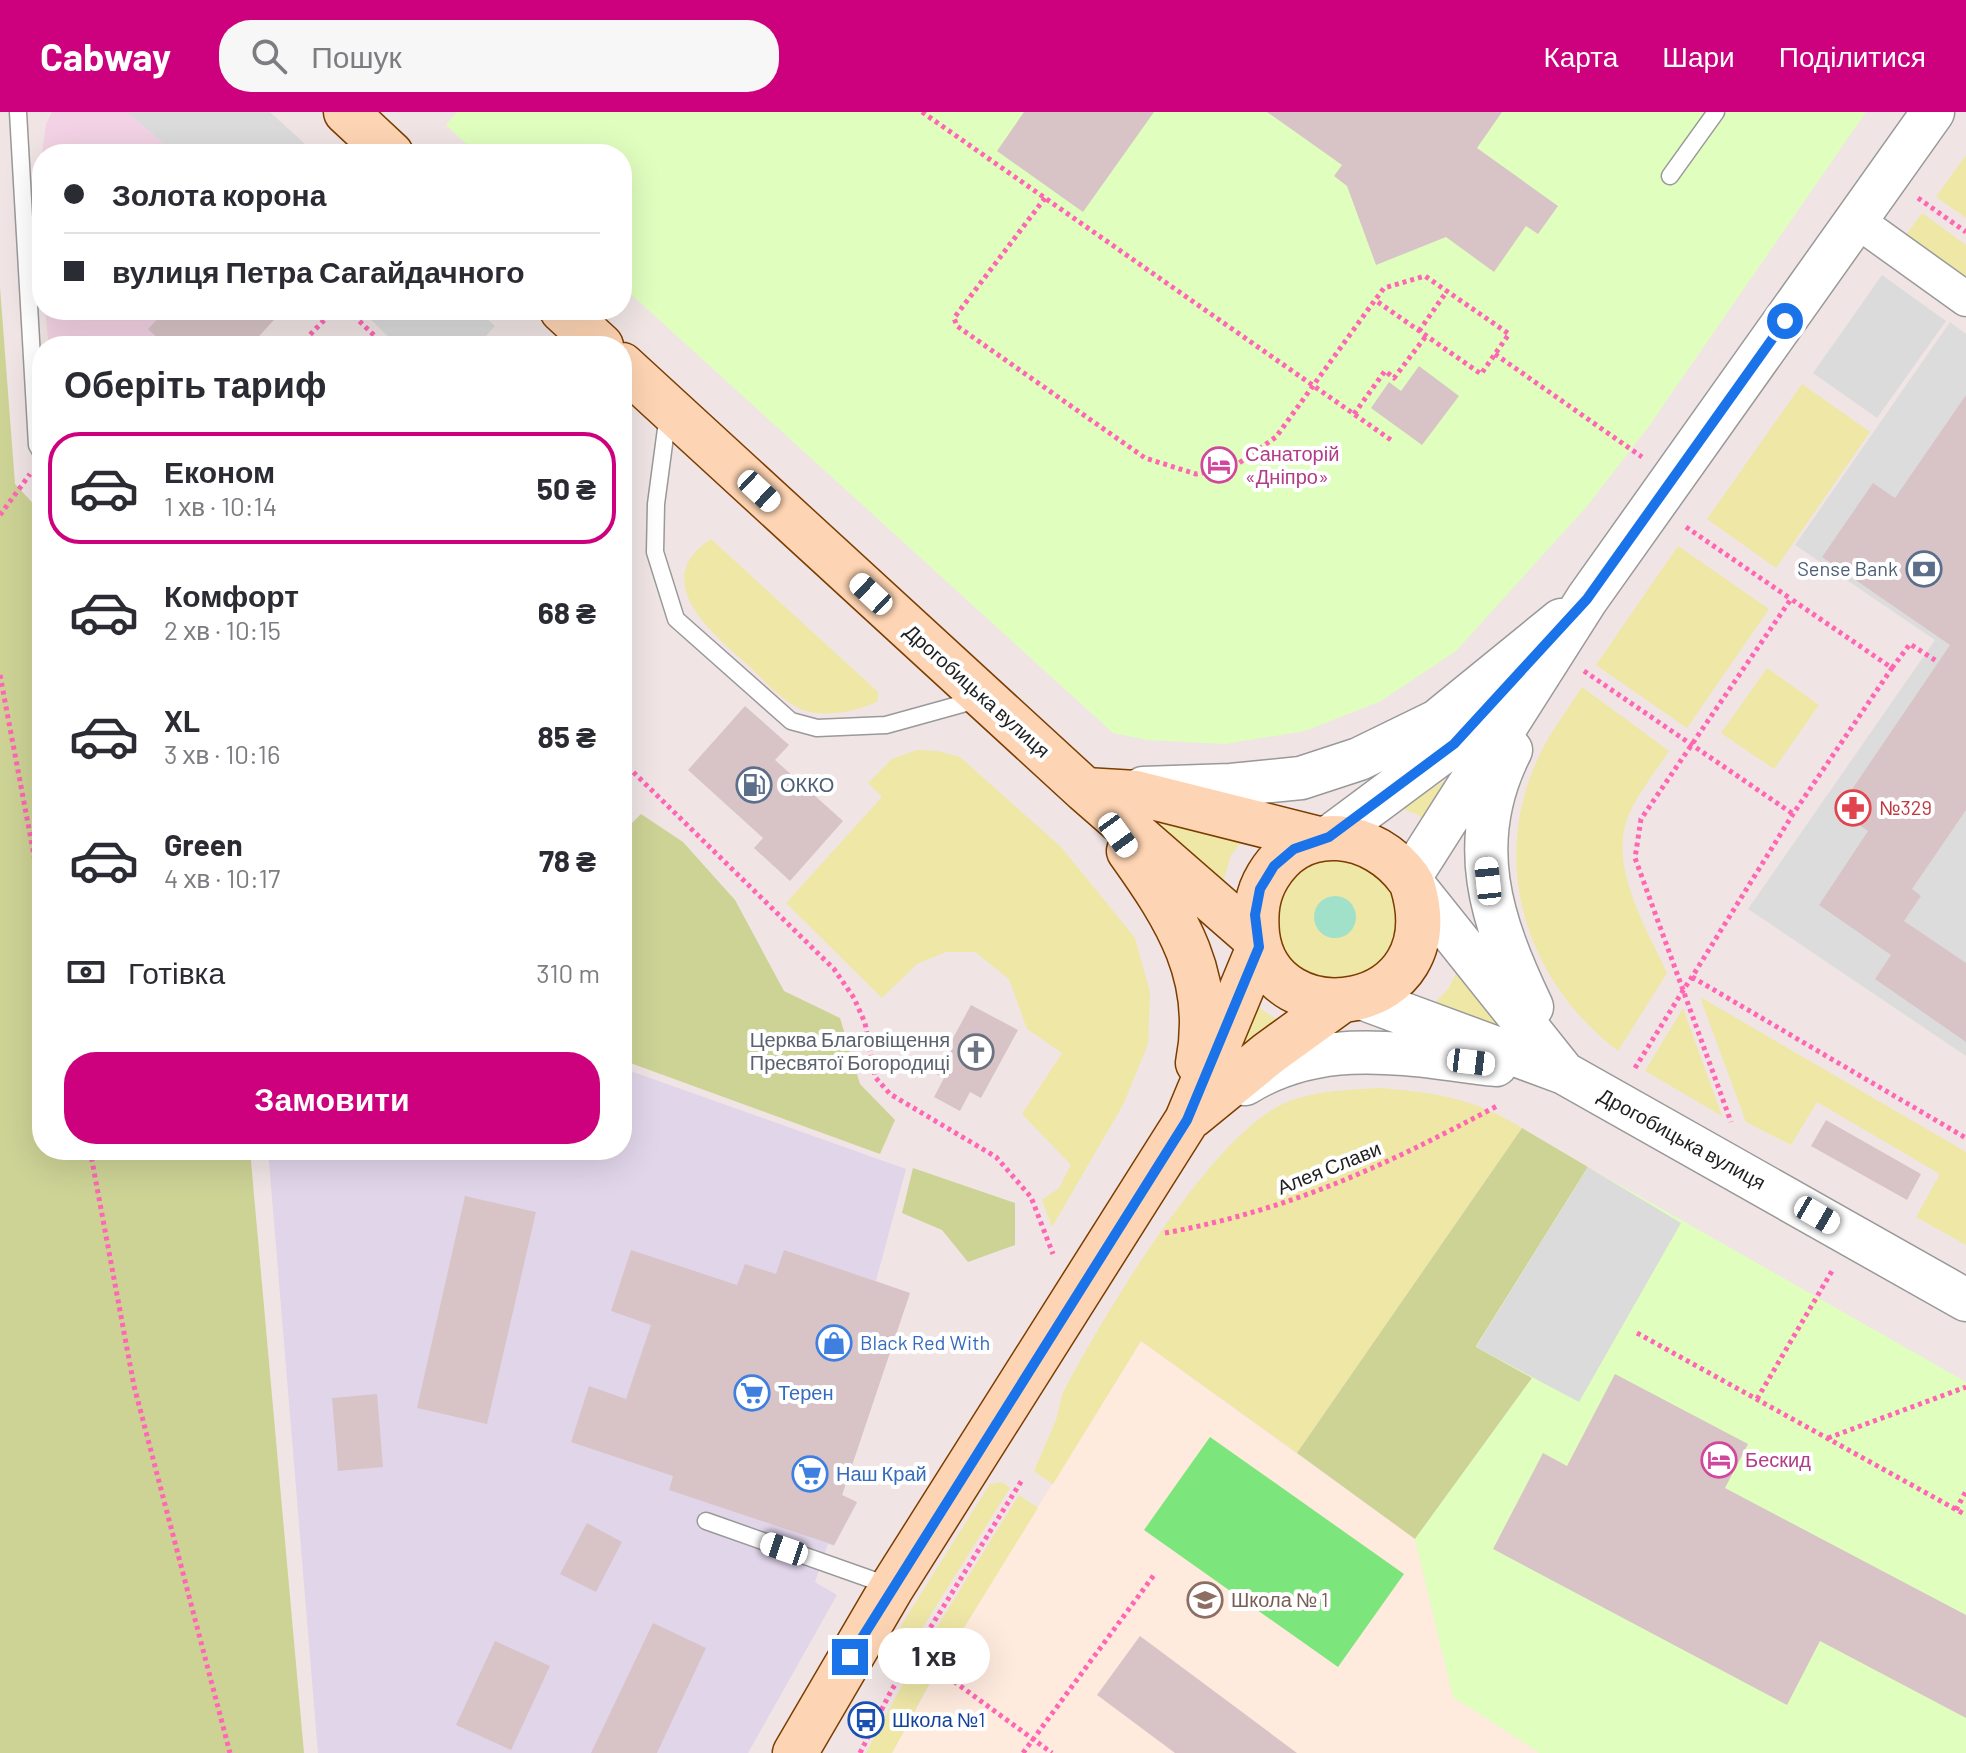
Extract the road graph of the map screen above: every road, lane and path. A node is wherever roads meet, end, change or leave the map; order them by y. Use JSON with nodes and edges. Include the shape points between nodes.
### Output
{"nodes":[{"id":1,"x":346,"y":112,"type":"edge"},
{"id":2,"x":922,"y":112,"type":"edge"},
{"id":3,"x":1716,"y":112,"type":"edge"},
{"id":4,"x":1933,"y":112,"type":"edge"},
{"id":5,"x":19,"y":113,"type":"edge"},
{"id":6,"x":380,"y":144,"type":"edge"},
{"id":7,"x":1670,"y":176,"type":"dead end"},
{"id":8,"x":1045,"y":198,"type":"junction"},
{"id":9,"x":1918,"y":198,"type":"dead end"},
{"id":10,"x":1856,"y":220,"type":"junction"},
{"id":11,"x":1966,"y":232,"type":"edge"},
{"id":12,"x":1447,"y":291,"type":"junction"},
{"id":13,"x":1966,"y":299,"type":"edge"},
{"id":14,"x":1375,"y":300,"type":"junction"},
{"id":15,"x":324,"y":320,"type":"edge"},
{"id":16,"x":358,"y":320,"type":"edge"},
{"id":17,"x":573,"y":320,"type":"edge"},
{"id":18,"x":1419,"y":331,"type":"junction"},
{"id":19,"x":309,"y":336,"type":"edge"},
{"id":20,"x":375,"y":336,"type":"edge"},
{"id":21,"x":590,"y":336,"type":"edge"},
{"id":22,"x":1426,"y":336,"type":"junction"},
{"id":23,"x":32,"y":353,"type":"edge"},
{"id":24,"x":1495,"y":354,"type":"junction"},
{"id":25,"x":632,"y":374,"type":"edge"},
{"id":26,"x":1313,"y":386,"type":"junction"},
{"id":27,"x":669,"y":409,"type":"junction"},
{"id":28,"x":1354,"y":414,"type":"junction"},
{"id":29,"x":1391,"y":440,"type":"dead end"},
{"id":30,"x":1647,"y":461,"type":"dead end"},
{"id":31,"x":32,"y":470,"type":"edge"},
{"id":32,"x":0,"y":515,"type":"edge"},
{"id":33,"x":1683,"y":525,"type":"dead end"},
{"id":34,"x":1587,"y":599,"type":"junction"},
{"id":35,"x":1791,"y":599,"type":"junction"},
{"id":36,"x":1938,"y":662,"type":"dead end"},
{"id":37,"x":1892,"y":668,"type":"junction"},
{"id":38,"x":1580,"y":669,"type":"dead end"},
{"id":39,"x":0,"y":675,"type":"edge"},
{"id":40,"x":984,"y":697,"type":"junction"},
{"id":41,"x":1692,"y":745,"type":"junction"},
{"id":42,"x":632,"y":771,"type":"edge"},
{"id":43,"x":1085,"y":790,"type":"junction"},
{"id":44,"x":1793,"y":814,"type":"junction"},
{"id":45,"x":1324,"y":838,"type":"junction"},
{"id":46,"x":32,"y":845,"type":"edge"},
{"id":47,"x":1410,"y":881,"type":"junction"},
{"id":48,"x":1259,"y":944,"type":"junction"},
{"id":49,"x":1692,"y":977,"type":"junction"},
{"id":50,"x":1684,"y":989,"type":"junction"},
{"id":51,"x":1351,"y":1000,"type":"junction"},
{"id":52,"x":1633,"y":1072,"type":"dead end"},
{"id":53,"x":1564,"y":1073,"type":"junction"},
{"id":54,"x":1510,"y":1099,"type":"dead end"},
{"id":55,"x":1187,"y":1120,"type":"junction"},
{"id":56,"x":1732,"y":1127,"type":"dead end"},
{"id":57,"x":1966,"y":1138,"type":"edge"},
{"id":58,"x":92,"y":1160,"type":"edge"},
{"id":59,"x":1162,"y":1233,"type":"dead end"},
{"id":60,"x":1057,"y":1267,"type":"dead end"},
{"id":61,"x":1832,"y":1271,"type":"dead end"},
{"id":62,"x":1966,"y":1300,"type":"edge"},
{"id":63,"x":1637,"y":1333,"type":"dead end"},
{"id":64,"x":1966,"y":1387,"type":"edge"},
{"id":65,"x":1757,"y":1399,"type":"junction"},
{"id":66,"x":1827,"y":1439,"type":"junction"},
{"id":67,"x":1022,"y":1480,"type":"dead end"},
{"id":68,"x":1966,"y":1491,"type":"edge"},
{"id":69,"x":1956,"y":1510,"type":"junction"},
{"id":70,"x":1966,"y":1515,"type":"edge"},
{"id":71,"x":706,"y":1521,"type":"dead end"},
{"id":72,"x":1154,"y":1575,"type":"dead end"},
{"id":73,"x":892,"y":1587,"type":"junction"},
{"id":74,"x":915,"y":1653,"type":"junction"},
{"id":75,"x":1033,"y":1739,"type":"junction"},
{"id":76,"x":230,"y":1753,"type":"edge"},
{"id":77,"x":795,"y":1753,"type":"edge"},
{"id":78,"x":860,"y":1753,"type":"edge"},
{"id":79,"x":1023,"y":1753,"type":"edge"},
{"id":80,"x":1052,"y":1753,"type":"edge"}],
"edges":[{"from":1,"to":6,"type":"main road"},
{"from":2,"to":8,"type":"path"},
{"from":3,"to":7,"type":"lane"},
{"from":4,"to":10,"type":"street"},
{"from":5,"to":23,"type":"lane"},
{"from":8,"to":26,"type":"path"},
{"from":8,"to":26,"type":"path","via":[[954,318],[957,326],[1132,450],[1196,474],[1232,468],[1276,437]]},
{"from":9,"to":11,"type":"path"},
{"from":10,"to":13,"type":"street"},
{"from":10,"to":34,"type":"street"},
{"from":12,"to":14,"type":"path","via":[[1425,276],[1384,288]]},
{"from":12,"to":18,"type":"path"},
{"from":12,"to":24,"type":"path","via":[[1509,334]]},
{"from":14,"to":18,"type":"path"},
{"from":14,"to":26,"type":"path"},
{"from":15,"to":19,"type":"path"},
{"from":16,"to":20,"type":"path"},
{"from":17,"to":21,"type":"main road"},
{"from":18,"to":22,"type":"path"},
{"from":22,"to":24,"type":"path","via":[[1481,374]]},
{"from":22,"to":28,"type":"path","via":[[1394,378],[1385,371]]},
{"from":24,"to":30,"type":"path"},
{"from":25,"to":27,"type":"main road","name":"Дрогобицька вулиця"},
{"from":26,"to":28,"type":"path"},
{"from":27,"to":40,"type":"main road","name":"Дрогобицька вулиця"},
{"from":27,"to":40,"type":"lane","via":[[655,552],[676,619],[791,721],[817,728],[886,725]]},
{"from":28,"to":29,"type":"path"},
{"from":31,"to":32,"type":"path"},
{"from":33,"to":35,"type":"path"},
{"from":34,"to":43,"type":"street","via":[[1437,721],[1359,759],[1301,778]]},
{"from":34,"to":45,"type":"street","via":[[1454,744]]},
{"from":34,"to":47,"type":"street"},
{"from":34,"to":53,"type":"street","via":[[1504,764],[1489,816],[1485,855],[1491,908],[1503,947]]},
{"from":35,"to":37,"type":"path"},
{"from":35,"to":41,"type":"path"},
{"from":36,"to":37,"type":"path","via":[[1910,644]]},
{"from":37,"to":44,"type":"path"},
{"from":38,"to":41,"type":"path"},
{"from":39,"to":46,"type":"path"},
{"from":40,"to":43,"type":"main road","name":"Дрогобицька вулиця"},
{"from":41,"to":44,"type":"path"},
{"from":41,"to":50,"type":"path","via":[[1641,819],[1635,858]]},
{"from":42,"to":60,"type":"path","via":[[834,969],[865,1023],[875,1077],[890,1094],[996,1157],[1031,1197]]},
{"from":43,"to":45,"type":"main road","via":[[1136,793]]},
{"from":43,"to":48,"type":"main road"},
{"from":43,"to":55,"type":"main road","via":[[1167,903],[1191,954],[1203,995],[1200,1056]]},
{"from":44,"to":49,"type":"path"},
{"from":45,"to":47,"type":"main road","via":[[1375,846]]},
{"from":45,"to":48,"type":"main road","via":[[1294,849],[1274,866],[1260,889],[1255,915]]},
{"from":47,"to":51,"type":"main road","via":[[1419,906],[1412,951],[1386,985]]},
{"from":47,"to":53,"type":"street"},
{"from":48,"to":51,"type":"main road","via":[[1283,981],[1320,1000]]},
{"from":48,"to":55,"type":"main road"},
{"from":49,"to":50,"type":"path"},
{"from":49,"to":57,"type":"path"},
{"from":50,"to":52,"type":"path"},
{"from":50,"to":56,"type":"path"},
{"from":51,"to":53,"type":"street"},
{"from":51,"to":55,"type":"main road","via":[[1269,1053]]},
{"from":53,"to":55,"type":"street","via":[[1409,1055],[1310,1055],[1255,1078]]},
{"from":53,"to":62,"type":"street","name":"Дрогобицька вулиця"},
{"from":54,"to":59,"type":"path","name":"Алея Слави","via":[[1327,1190],[1233,1220]]},
{"from":55,"to":73,"type":"main road"},
{"from":58,"to":76,"type":"path","via":[[134,1386]]},
{"from":61,"to":65,"type":"path"},
{"from":63,"to":65,"type":"path"},
{"from":64,"to":66,"type":"path"},
{"from":65,"to":66,"type":"path"},
{"from":66,"to":69,"type":"path"},
{"from":67,"to":74,"type":"path"},
{"from":68,"to":69,"type":"path"},
{"from":69,"to":70,"type":"path"},
{"from":71,"to":73,"type":"lane"},
{"from":72,"to":75,"type":"path"},
{"from":73,"to":77,"type":"main road"},
{"from":74,"to":75,"type":"path"},
{"from":74,"to":78,"type":"path"},
{"from":75,"to":79,"type":"path"},
{"from":75,"to":80,"type":"path"}]}
